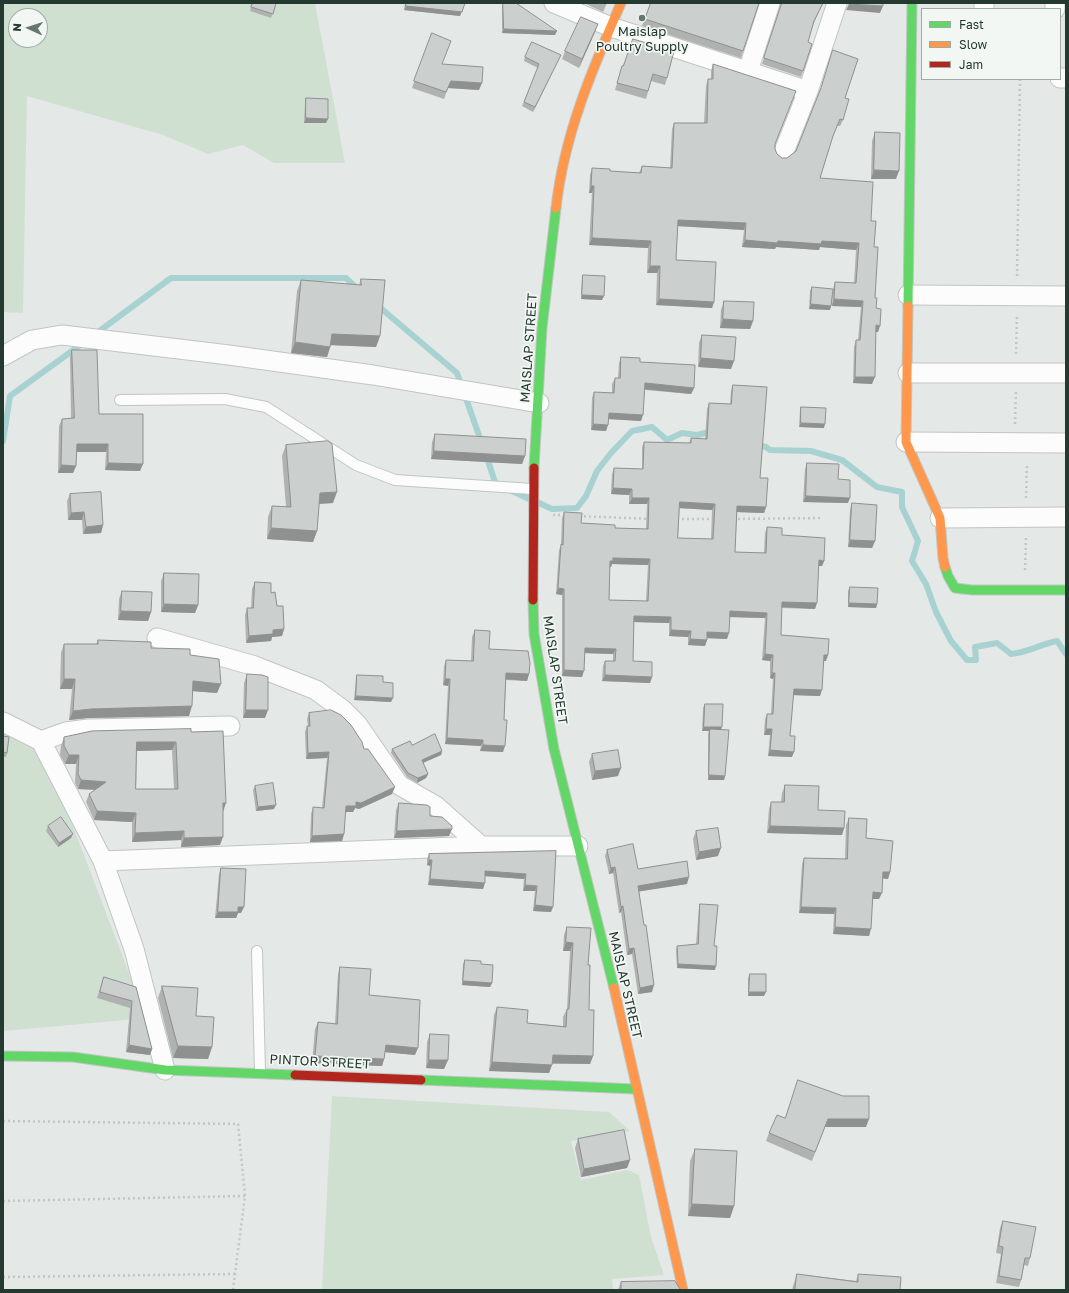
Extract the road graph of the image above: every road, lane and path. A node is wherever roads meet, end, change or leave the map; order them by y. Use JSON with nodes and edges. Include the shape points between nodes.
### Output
{"nodes":[{"id":1,"x":554,"y":3,"type":"edge"},
{"id":2,"x":621,"y":3,"type":"edge"},
{"id":3,"x":770,"y":3,"type":"edge"},
{"id":4,"x":837,"y":3,"type":"edge"},
{"id":5,"x":912,"y":3,"type":"edge"},
{"id":6,"x":611,"y":27,"type":"junction"},
{"id":7,"x":748,"y":71,"type":"junction"},
{"id":8,"x":917,"y":78,"type":"edge"},
{"id":9,"x":1020,"y":80,"type":"edge"},
{"id":10,"x":808,"y":91,"type":"junction"},
{"id":11,"x":783,"y":154,"type":"dead end"},
{"id":12,"x":908,"y":295,"type":"junction"},
{"id":13,"x":1017,"y":296,"type":"junction"},
{"id":14,"x":1066,"y":296,"type":"edge"},
{"id":15,"x":3,"y":356,"type":"edge"},
{"id":16,"x":908,"y":373,"type":"junction"},
{"id":17,"x":1016,"y":373,"type":"junction"},
{"id":18,"x":1066,"y":373,"type":"edge"},
{"id":19,"x":120,"y":400,"type":"dead end"},
{"id":20,"x":539,"y":403,"type":"junction"},
{"id":21,"x":906,"y":442,"type":"junction"},
{"id":22,"x":1015,"y":443,"type":"junction"},
{"id":23,"x":1066,"y":443,"type":"edge"},
{"id":24,"x":533,"y":489,"type":"junction"},
{"id":25,"x":533,"y":514,"type":"junction"},
{"id":26,"x":1066,"y":517,"type":"edge"},
{"id":27,"x":823,"y":518,"type":"dead end"},
{"id":28,"x":940,"y":518,"type":"junction"},
{"id":29,"x":655,"y":519,"type":"edge"},
{"id":30,"x":671,"y":519,"type":"edge"},
{"id":31,"x":719,"y":519,"type":"edge"},
{"id":32,"x":727,"y":519,"type":"edge"},
{"id":33,"x":1066,"y":590,"type":"edge"},
{"id":34,"x":157,"y":638,"type":"dead end"},
{"id":35,"x":3,"y":722,"type":"edge"},
{"id":36,"x":230,"y":726,"type":"dead end"},
{"id":37,"x":42,"y":741,"type":"junction"},
{"id":38,"x":481,"y":846,"type":"junction"},
{"id":39,"x":578,"y":846,"type":"junction"},
{"id":40,"x":104,"y":861,"type":"junction"},
{"id":41,"x":257,"y":951,"type":"dead end"},
{"id":42,"x":3,"y":1056,"type":"edge"},
{"id":43,"x":165,"y":1070,"type":"junction"},
{"id":44,"x":260,"y":1072,"type":"junction"},
{"id":45,"x":636,"y":1089,"type":"junction"},
{"id":46,"x":3,"y":1121,"type":"edge"},
{"id":47,"x":245,"y":1196,"type":"junction"},
{"id":48,"x":3,"y":1201,"type":"edge"},
{"id":49,"x":235,"y":1274,"type":"junction"},
{"id":50,"x":3,"y":1277,"type":"edge"},
{"id":51,"x":233,"y":1290,"type":"edge"},
{"id":52,"x":683,"y":1290,"type":"edge"}],
"edges":[{"from":1,"to":6,"type":"street"},
{"from":2,"to":6,"type":"street","name":"MAISLAP STREET"},
{"from":3,"to":7,"type":"street"},
{"from":4,"to":10,"type":"street"},
{"from":5,"to":8,"type":"street"},
{"from":6,"to":7,"type":"street"},
{"from":6,"to":20,"type":"street","name":"MAISLAP STREET","via":[[587,81],[564,157],[542,328]]},
{"from":7,"to":10,"type":"street"},
{"from":8,"to":12,"type":"street"},
{"from":9,"to":13,"type":"path"},
{"from":10,"to":11,"type":"street"},
{"from":12,"to":13,"type":"street"},
{"from":12,"to":16,"type":"street"},
{"from":13,"to":14,"type":"street"},
{"from":13,"to":17,"type":"path"},
{"from":15,"to":20,"type":"street","via":[[32,340],[62,335],[372,375]]},
{"from":16,"to":17,"type":"street"},
{"from":16,"to":21,"type":"street"},
{"from":17,"to":18,"type":"street"},
{"from":17,"to":22,"type":"path"},
{"from":19,"to":24,"type":"lane","via":[[225,399],[266,407],[356,465],[395,480]]},
{"from":20,"to":24,"type":"street","name":"MAISLAP STREET"},
{"from":21,"to":22,"type":"street"},
{"from":21,"to":28,"type":"street"},
{"from":22,"to":23,"type":"street"},
{"from":24,"to":25,"type":"street","name":"MAISLAP STREET"},
{"from":25,"to":29,"type":"path"},
{"from":25,"to":39,"type":"street","name":"MAISLAP STREET","via":[[534,634],[554,749]]},
{"from":26,"to":28,"type":"street"},
{"from":27,"to":32,"type":"path"},
{"from":28,"to":33,"type":"street","via":[[944,558],[948,576],[955,588]]},
{"from":30,"to":31,"type":"path"},
{"from":34,"to":38,"type":"street","via":[[255,666],[316,690],[357,724],[399,785],[436,806]]},
{"from":35,"to":37,"type":"street"},
{"from":36,"to":37,"type":"street","via":[[88,729],[66,732]]},
{"from":37,"to":40,"type":"street"},
{"from":38,"to":39,"type":"street"},
{"from":38,"to":40,"type":"street"},
{"from":39,"to":45,"type":"street","name":"MAISLAP STREET"},
{"from":40,"to":43,"type":"street","via":[[134,949]]},
{"from":41,"to":44,"type":"lane"},
{"from":42,"to":43,"type":"street","name":"PINTOR STREET","via":[[72,1057]]},
{"from":43,"to":44,"type":"street","name":"PINTOR STREET"},
{"from":44,"to":45,"type":"street","name":"PINTOR STREET"},
{"from":45,"to":52,"type":"street","name":"MAISLAP STREET"},
{"from":46,"to":47,"type":"path","via":[[238,1124]]},
{"from":47,"to":48,"type":"path"},
{"from":47,"to":49,"type":"path"},
{"from":49,"to":50,"type":"path"},
{"from":49,"to":51,"type":"path"}]}
